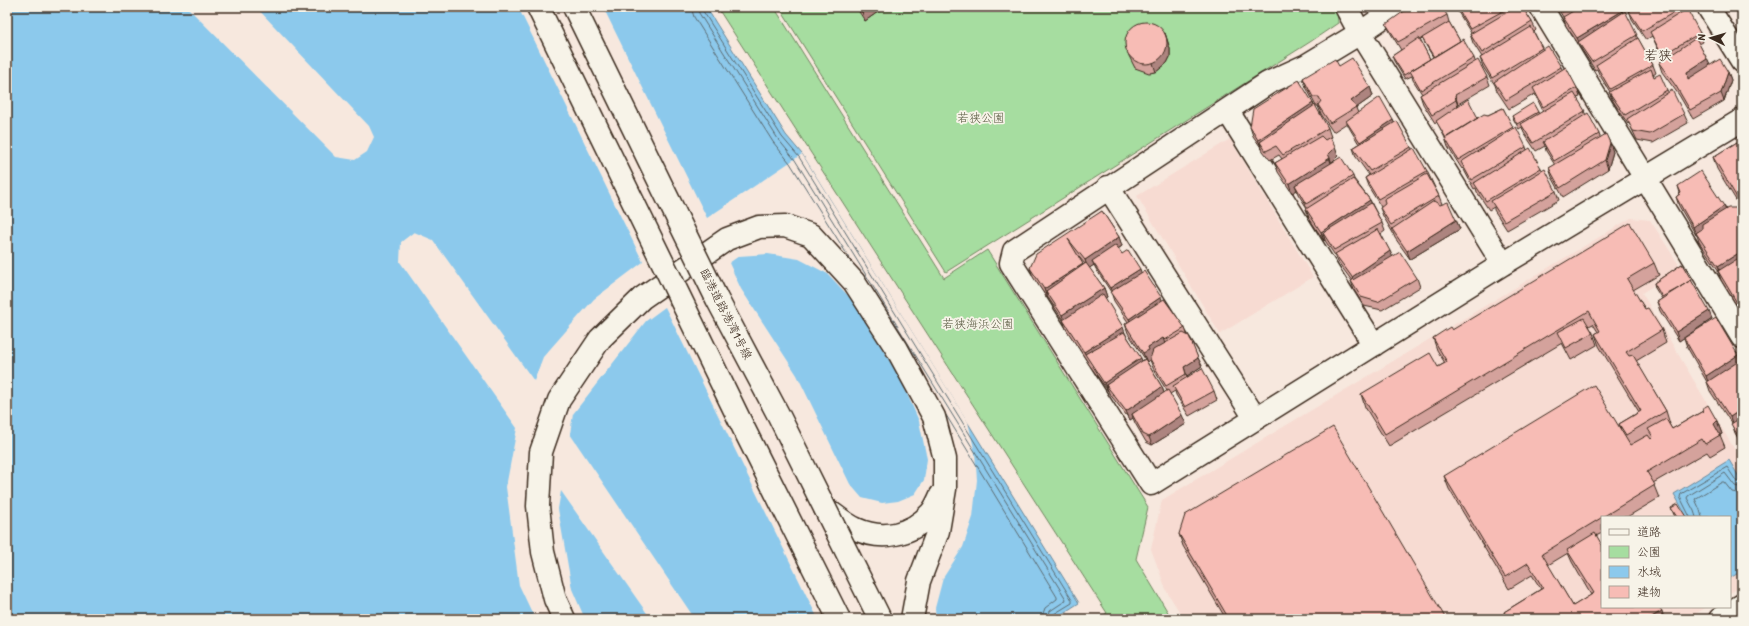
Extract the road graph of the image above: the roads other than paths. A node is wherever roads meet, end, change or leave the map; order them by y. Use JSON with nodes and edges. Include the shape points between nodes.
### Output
{"nodes":[{"id":1,"x":538,"y":7,"type":"edge"},
{"id":2,"x":574,"y":7,"type":"edge"},
{"id":3,"x":1346,"y":7,"type":"edge"},
{"id":4,"x":1398,"y":7,"type":"edge"},
{"id":5,"x":1541,"y":7,"type":"edge"},
{"id":6,"x":1708,"y":7,"type":"edge"},
{"id":7,"x":1360,"y":33,"type":"junction"},
{"id":8,"x":1742,"y":61,"type":"edge"},
{"id":9,"x":1227,"y":110,"type":"junction"},
{"id":10,"x":1742,"y":120,"type":"edge"},
{"id":11,"x":1646,"y":178,"type":"junction"},
{"id":12,"x":1108,"y":187,"type":"junction"},
{"id":13,"x":1503,"y":264,"type":"junction"},
{"id":14,"x":1742,"y":337,"type":"edge"},
{"id":15,"x":1374,"y":345,"type":"junction"},
{"id":16,"x":1255,"y":418,"type":"junction"},
{"id":17,"x":945,"y":489,"type":"junction"},
{"id":18,"x":825,"y":508,"type":"junction"},
{"id":19,"x":1742,"y":606,"type":"edge"},
{"id":20,"x":564,"y":619,"type":"edge"},
{"id":21,"x":839,"y":619,"type":"edge"},
{"id":22,"x":880,"y":619,"type":"edge"},
{"id":23,"x":912,"y":619,"type":"edge"},
{"id":24,"x":1720,"y":619,"type":"edge"}],
"edges":[{"from":1,"to":21,"type":"street","bridge":true},
{"from":2,"to":18,"type":"street","name":"臨港道路港湾1号線","bridge":true,"via":[[717,299]]},
{"from":3,"to":7,"type":"street"},
{"from":4,"to":7,"type":"street"},
{"from":5,"to":11,"type":"street"},
{"from":6,"to":8,"type":"street"},
{"from":7,"to":9,"type":"street","via":[[1307,65],[1268,83]]},
{"from":7,"to":13,"type":"street"},
{"from":9,"to":12,"type":"street"},
{"from":9,"to":15,"type":"street"},
{"from":10,"to":11,"type":"street"},
{"from":11,"to":13,"type":"street"},
{"from":11,"to":14,"type":"street"},
{"from":12,"to":16,"type":"street"},
{"from":12,"to":16,"type":"street","via":[[1014,251],[1011,263],[1151,484]]},
{"from":13,"to":15,"type":"street"},
{"from":15,"to":16,"type":"street"},
{"from":17,"to":18,"type":"street","via":[[931,513],[918,525],[909,531],[888,535],[856,529]]},
{"from":17,"to":20,"type":"street","bridge":true,"via":[[945,459],[934,417],[897,349],[854,282],[811,235],[785,226],[759,226],[727,239],[642,298],[600,338],[559,400],[541,452],[538,506],[543,552],[555,599]]},
{"from":17,"to":23,"type":"street","via":[[938,531],[919,581]]},
{"from":18,"to":22,"type":"street","name":"臨港道路港湾1号線","bridge":true},
{"from":19,"to":24,"type":"street"}]}
